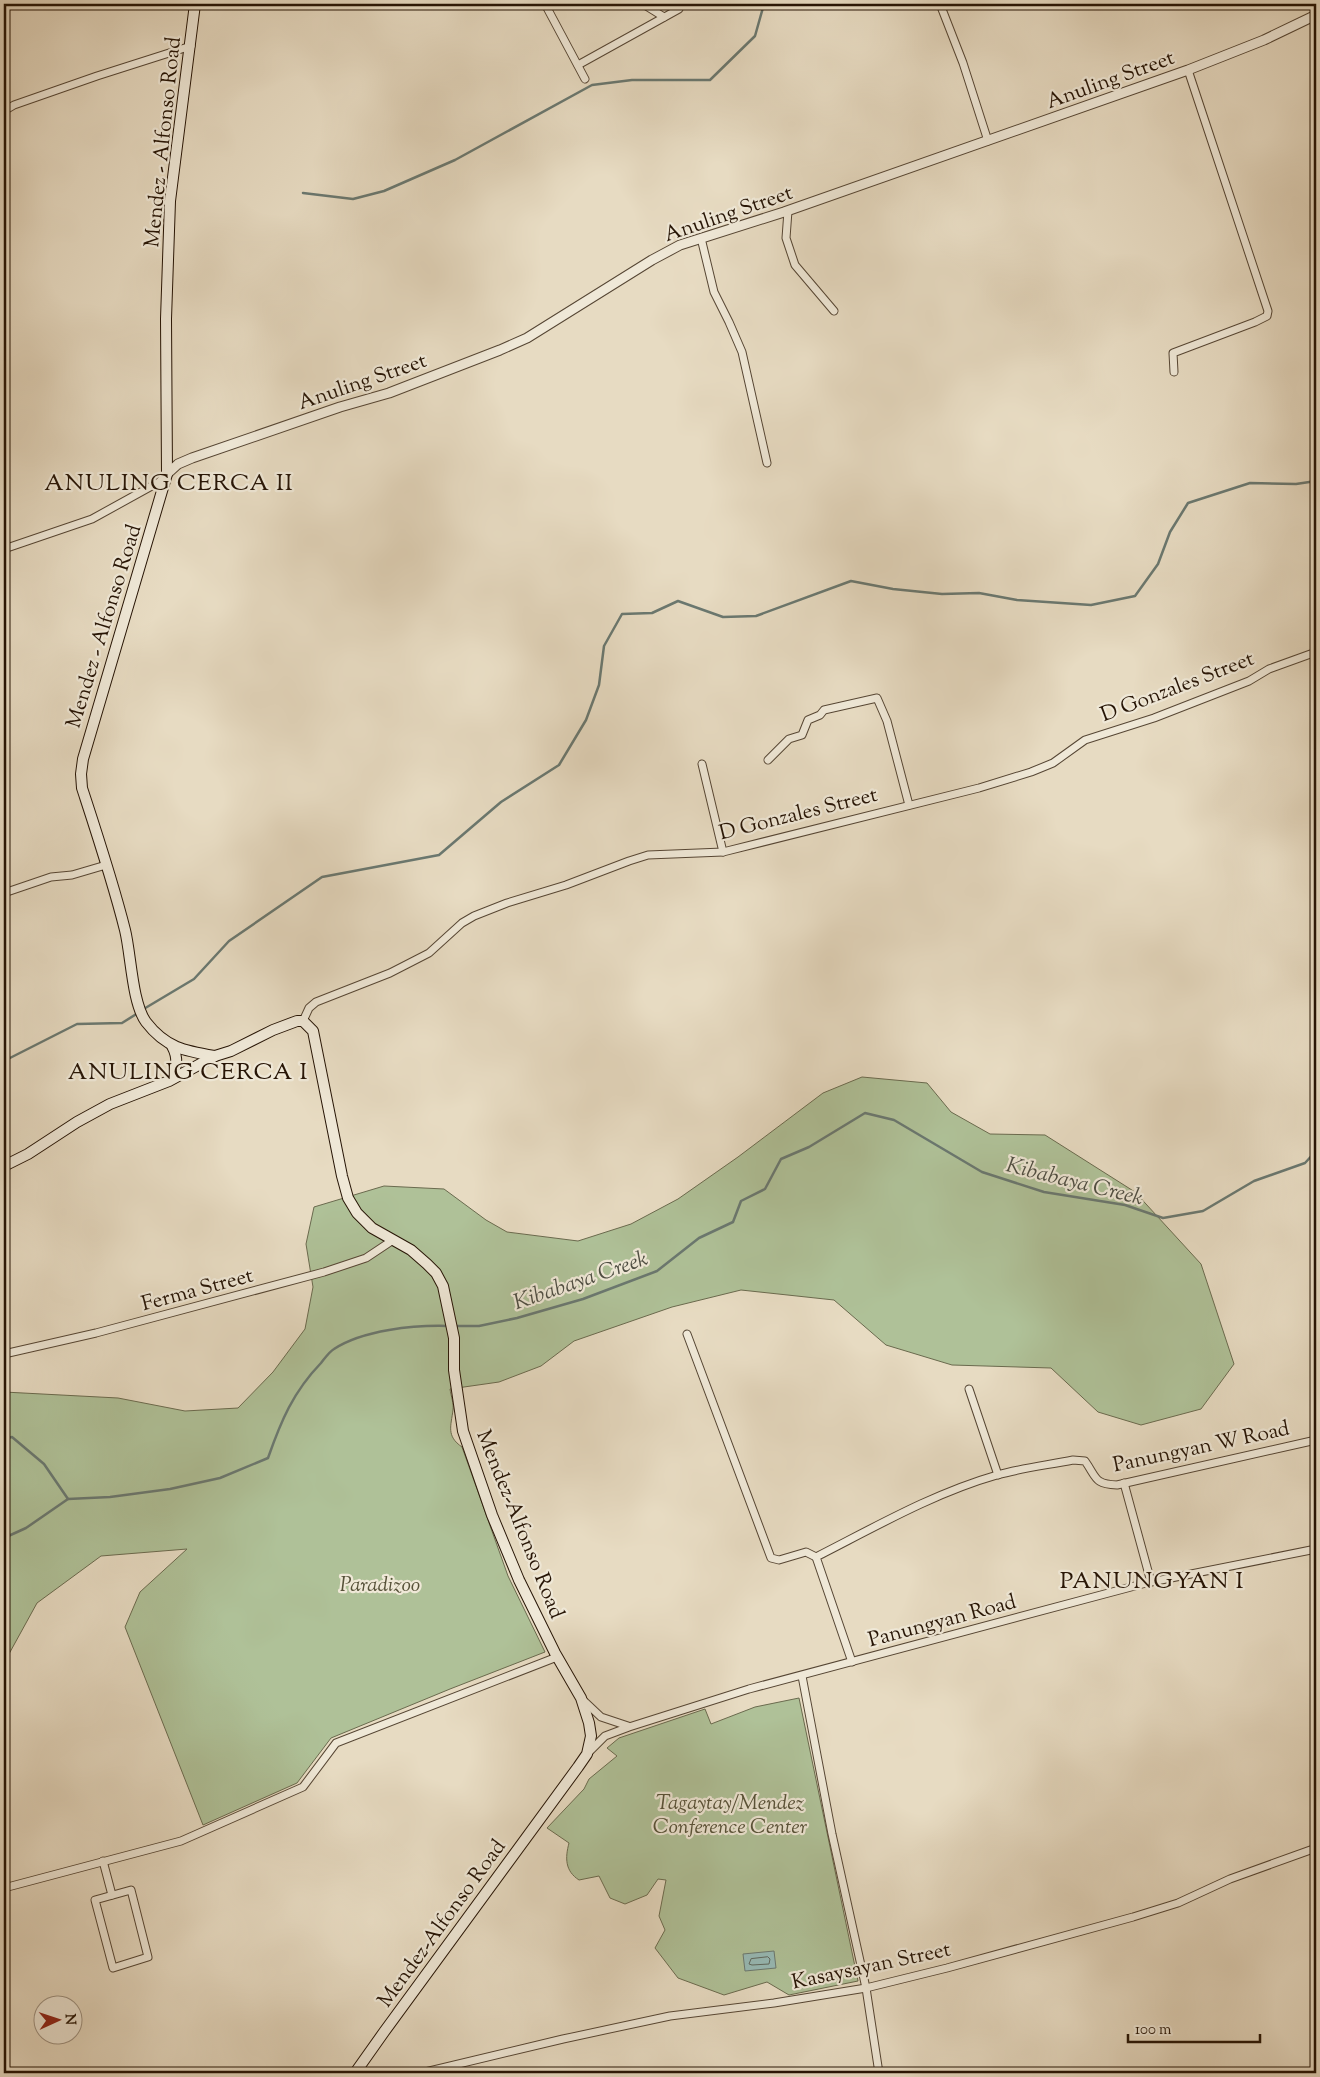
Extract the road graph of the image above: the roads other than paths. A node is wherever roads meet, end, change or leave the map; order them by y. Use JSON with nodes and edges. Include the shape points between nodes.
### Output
{"nodes":[{"id":1,"x":195,"y":4,"type":"edge"},
{"id":2,"x":545,"y":4,"type":"edge"},
{"id":3,"x":643,"y":4,"type":"edge"},
{"id":4,"x":940,"y":4,"type":"edge"},
{"id":5,"x":679,"y":9,"type":"dead end"},
{"id":6,"x":1316,"y":15,"type":"edge"},
{"id":7,"x":664,"y":17,"type":"junction"},
{"id":8,"x":191,"y":46,"type":"junction"},
{"id":9,"x":578,"y":65,"type":"junction"},
{"id":10,"x":1188,"y":70,"type":"junction"},
{"id":11,"x":585,"y":79,"type":"dead end"},
{"id":12,"x":4,"y":111,"type":"edge"},
{"id":13,"x":988,"y":141,"type":"junction"},
{"id":14,"x":788,"y":211,"type":"junction"},
{"id":15,"x":701,"y":238,"type":"junction"},
{"id":16,"x":834,"y":311,"type":"dead end"},
{"id":17,"x":1174,"y":372,"type":"dead end"},
{"id":18,"x":767,"y":463,"type":"dead end"},
{"id":19,"x":167,"y":474,"type":"junction"},
{"id":20,"x":4,"y":549,"type":"edge"},
{"id":21,"x":1316,"y":652,"type":"edge"},
{"id":22,"x":768,"y":760,"type":"dead end"},
{"id":23,"x":702,"y":764,"type":"dead end"},
{"id":24,"x":909,"y":805,"type":"junction"},
{"id":25,"x":723,"y":852,"type":"junction"},
{"id":26,"x":106,"y":865,"type":"junction"},
{"id":27,"x":4,"y":893,"type":"edge"},
{"id":28,"x":303,"y":1021,"type":"junction"},
{"id":29,"x":172,"y":1046,"type":"junction"},
{"id":30,"x":215,"y":1056,"type":"junction"},
{"id":31,"x":169,"y":1081,"type":"junction"},
{"id":32,"x":4,"y":1166,"type":"edge"},
{"id":33,"x":393,"y":1240,"type":"junction"},
{"id":34,"x":686,"y":1334,"type":"dead end"},
{"id":35,"x":4,"y":1354,"type":"edge"},
{"id":36,"x":969,"y":1389,"type":"dead end"},
{"id":37,"x":1316,"y":1440,"type":"edge"},
{"id":38,"x":998,"y":1475,"type":"junction"},
{"id":39,"x":1124,"y":1484,"type":"junction"},
{"id":40,"x":1316,"y":1549,"type":"edge"},
{"id":41,"x":816,"y":1557,"type":"junction"},
{"id":42,"x":1151,"y":1582,"type":"junction"},
{"id":43,"x":557,"y":1657,"type":"junction"},
{"id":44,"x":852,"y":1662,"type":"junction"},
{"id":45,"x":802,"y":1676,"type":"junction"},
{"id":46,"x":581,"y":1698,"type":"junction"},
{"id":47,"x":628,"y":1726,"type":"junction"},
{"id":48,"x":587,"y":1754,"type":"junction"},
{"id":49,"x":1316,"y":1848,"type":"edge"},
{"id":50,"x":103,"y":1862,"type":"junction"},
{"id":51,"x":4,"y":1888,"type":"edge"},
{"id":52,"x":112,"y":1895,"type":"junction"},
{"id":53,"x":866,"y":1988,"type":"junction"},
{"id":54,"x":355,"y":2073,"type":"edge"},
{"id":55,"x":421,"y":2073,"type":"edge"},
{"id":56,"x":879,"y":2073,"type":"edge"}],
"edges":[{"from":1,"to":8,"type":"main road","name":"Mendez - Alfonso Road"},
{"from":2,"to":9,"type":"street"},
{"from":3,"to":7,"type":"street"},
{"from":4,"to":13,"type":"street"},
{"from":5,"to":7,"type":"street"},
{"from":6,"to":10,"type":"street","name":"Anuling Street"},
{"from":7,"to":9,"type":"street"},
{"from":8,"to":12,"type":"street","via":[[97,76]]},
{"from":8,"to":19,"type":"main road","name":"Mendez - Alfonso Road","via":[[170,200],[166,319]]},
{"from":9,"to":11,"type":"street"},
{"from":10,"to":13,"type":"street","name":"Anuling Street"},
{"from":10,"to":17,"type":"street","via":[[1268,311],[1267,316],[1254,322],[1174,353]]},
{"from":13,"to":14,"type":"street","name":"Anuling Street"},
{"from":14,"to":15,"type":"street","name":"Anuling Street"},
{"from":14,"to":16,"type":"street","via":[[786,238],[795,264]]},
{"from":15,"to":18,"type":"street","via":[[714,292],[742,352]]},
{"from":15,"to":19,"type":"street","name":"Anuling Street","via":[[652,260],[528,338],[389,393],[201,455],[178,464]]},
{"from":19,"to":20,"type":"street","via":[[159,482],[92,519]]},
{"from":19,"to":26,"type":"main road","name":"Mendez - Alfonso Road","via":[[83,759],[82,788]]},
{"from":21,"to":24,"type":"street","name":"D Gonzales Street","via":[[1269,670],[1249,682],[1086,740],[1053,763],[1031,772]]},
{"from":22,"to":24,"type":"street","via":[[789,738],[802,735],[808,720],[824,710],[877,698],[887,721]]},
{"from":23,"to":25,"type":"street"},
{"from":24,"to":25,"type":"street","name":"D Gonzales Street"},
{"from":25,"to":28,"type":"street","name":"D Gonzales Street","via":[[648,855],[490,910],[462,923],[429,953],[390,973],[316,1002]]},
{"from":26,"to":27,"type":"street","via":[[72,875],[51,877]]},
{"from":26,"to":29,"type":"main road","name":"Mendez - Alfonso Road","via":[[145,1020],[158,1036]]},
{"from":28,"to":30,"type":"main road","via":[[286,1025]]},
{"from":28,"to":33,"type":"main road","name":"Mendez-Alfonso Road","via":[[314,1031],[348,1198],[372,1228]]},
{"from":29,"to":30,"type":"main road","name":"Mendez - Alfonso Road"},
{"from":29,"to":31,"type":"main road","via":[[177,1065]]},
{"from":30,"to":31,"type":"main road"},
{"from":31,"to":32,"type":"main road","via":[[110,1104]]},
{"from":33,"to":35,"type":"street","name":"Ferma Street","via":[[366,1258],[315,1274],[96,1334]]},
{"from":33,"to":43,"type":"main road","name":"Mendez-Alfonso Road","via":[[411,1250],[436,1273],[443,1286],[454,1338],[454,1370],[463,1432],[519,1580]]},
{"from":34,"to":41,"type":"street","via":[[771,1558],[779,1560],[806,1552]]},
{"from":36,"to":38,"type":"street"},
{"from":37,"to":39,"type":"street","name":"Panungyan W Road"},
{"from":38,"to":39,"type":"street","name":"Panungyan W Road","via":[[1080,1460],[1085,1461],[1100,1484]]},
{"from":38,"to":41,"type":"street","name":"Panungyan W Road","via":[[916,1507]]},
{"from":39,"to":42,"type":"street"},
{"from":40,"to":42,"type":"street","name":"Panungyan Road"},
{"from":41,"to":44,"type":"street"},
{"from":42,"to":44,"type":"street","name":"Panungyan Road"},
{"from":43,"to":46,"type":"main road","name":"Mendez-Alfonso Road"},
{"from":43,"to":50,"type":"street","via":[[336,1743],[303,1787],[181,1841]]},
{"from":44,"to":45,"type":"street","name":"Panungyan Road"},
{"from":45,"to":47,"type":"street","name":"Panungyan Road"},
{"from":45,"to":53,"type":"street"},
{"from":46,"to":47,"type":"street","via":[[600,1717]]},
{"from":46,"to":48,"type":"main road","name":"Mendez-Alfonso Road","via":[[591,1736]]},
{"from":47,"to":48,"type":"street","name":"Panungyan Road","via":[[605,1736]]},
{"from":48,"to":54,"type":"main road","name":"Mendez-Alfonso Road"},
{"from":49,"to":53,"type":"street","name":"Kasaysayan Street","via":[[1230,1879],[1178,1903],[1133,1917]]},
{"from":50,"to":51,"type":"street"},
{"from":50,"to":52,"type":"street"},
{"from":52,"to":52,"type":"street","via":[[94,1900],[113,1968],[148,1957],[131,1890]]},
{"from":53,"to":55,"type":"street","name":"Kasaysayan Street","via":[[670,2016]]},
{"from":53,"to":56,"type":"street"}]}
